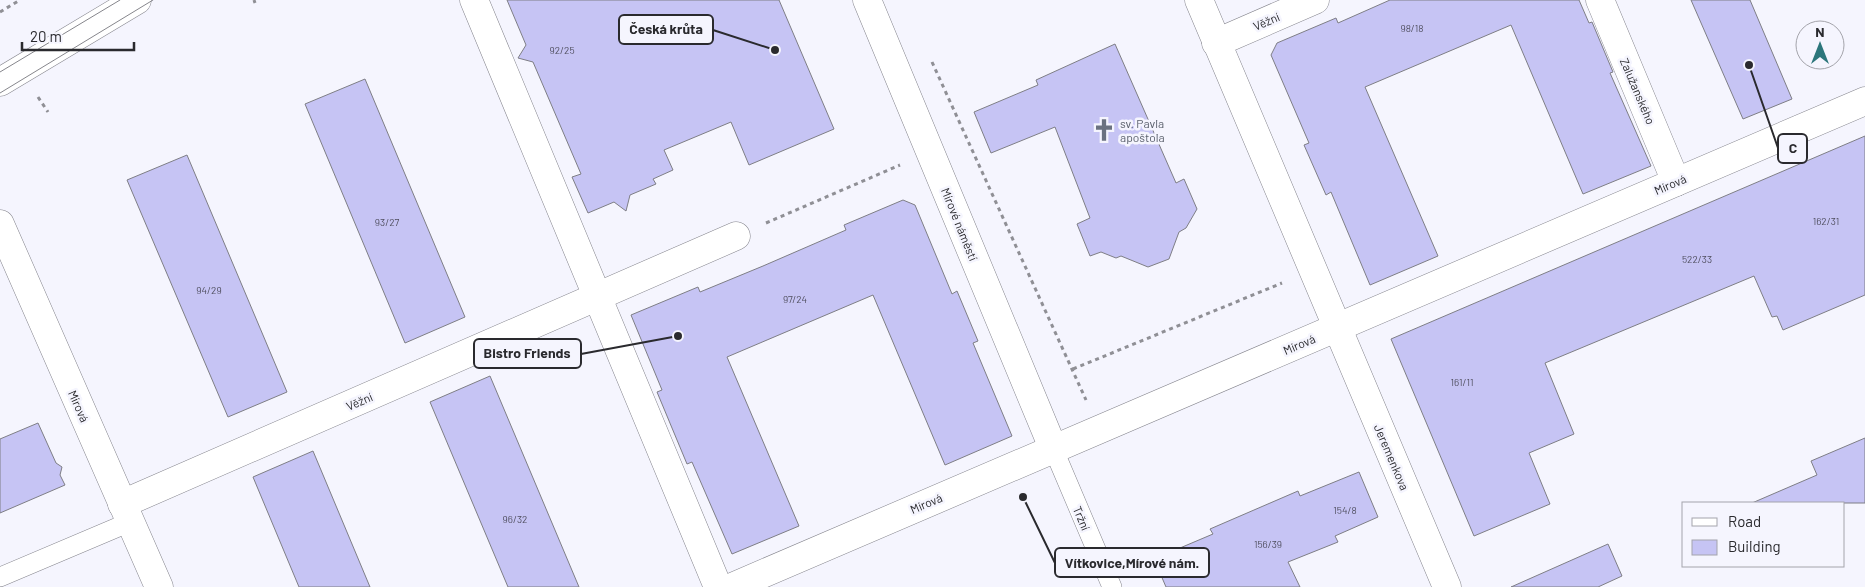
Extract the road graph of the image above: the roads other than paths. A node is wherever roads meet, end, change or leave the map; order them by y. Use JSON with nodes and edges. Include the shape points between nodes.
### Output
{"nodes":[{"id":1,"x":137,"y":0,"type":"edge"},
{"id":2,"x":474,"y":0,"type":"edge"},
{"id":3,"x":867,"y":0,"type":"edge"},
{"id":4,"x":1199,"y":0,"type":"edge"},
{"id":5,"x":1315,"y":0,"type":"edge"},
{"id":6,"x":1600,"y":0,"type":"edge"},
{"id":7,"x":1216,"y":43,"type":"junction"},
{"id":8,"x":0,"y":82,"type":"edge"},
{"id":9,"x":1865,"y":101,"type":"edge"},
{"id":10,"x":1676,"y":182,"type":"junction"},
{"id":11,"x":0,"y":224,"type":"edge"},
{"id":12,"x":736,"y":236,"type":"road end"},
{"id":13,"x":596,"y":297,"type":"junction"},
{"id":14,"x":1337,"y":328,"type":"junction"},
{"id":15,"x":1053,"y":448,"type":"junction"},
{"id":16,"x":126,"y":513,"type":"junction"},
{"id":17,"x":0,"y":577,"type":"edge"},
{"id":18,"x":159,"y":587,"type":"edge"},
{"id":19,"x":718,"y":587,"type":"edge"},
{"id":20,"x":732,"y":587,"type":"edge"},
{"id":21,"x":1112,"y":587,"type":"edge"},
{"id":22,"x":1447,"y":587,"type":"edge"}],
"edges":[{"from":1,"to":8,"type":"street"},
{"from":2,"to":13,"type":"street"},
{"from":3,"to":15,"type":"street","name":"Mírové náměstí"},
{"from":4,"to":7,"type":"street"},
{"from":5,"to":7,"type":"street","name":"Věžní"},
{"from":6,"to":10,"type":"street","name":"Zalužanského"},
{"from":7,"to":14,"type":"street"},
{"from":9,"to":10,"type":"street","name":"Mírová"},
{"from":10,"to":14,"type":"street","name":"Mírová"},
{"from":11,"to":16,"type":"street","name":"Mírová"},
{"from":12,"to":13,"type":"street","name":"Věžní"},
{"from":13,"to":16,"type":"street","name":"Věžní"},
{"from":13,"to":19,"type":"street"},
{"from":14,"to":15,"type":"street","name":"Mírová"},
{"from":14,"to":22,"type":"street","name":"Jeremenkova"},
{"from":15,"to":20,"type":"street","name":"Mírová"},
{"from":15,"to":21,"type":"lane","name":"Tržní"},
{"from":16,"to":17,"type":"lane"},
{"from":16,"to":18,"type":"street","name":"Mírová"}]}
